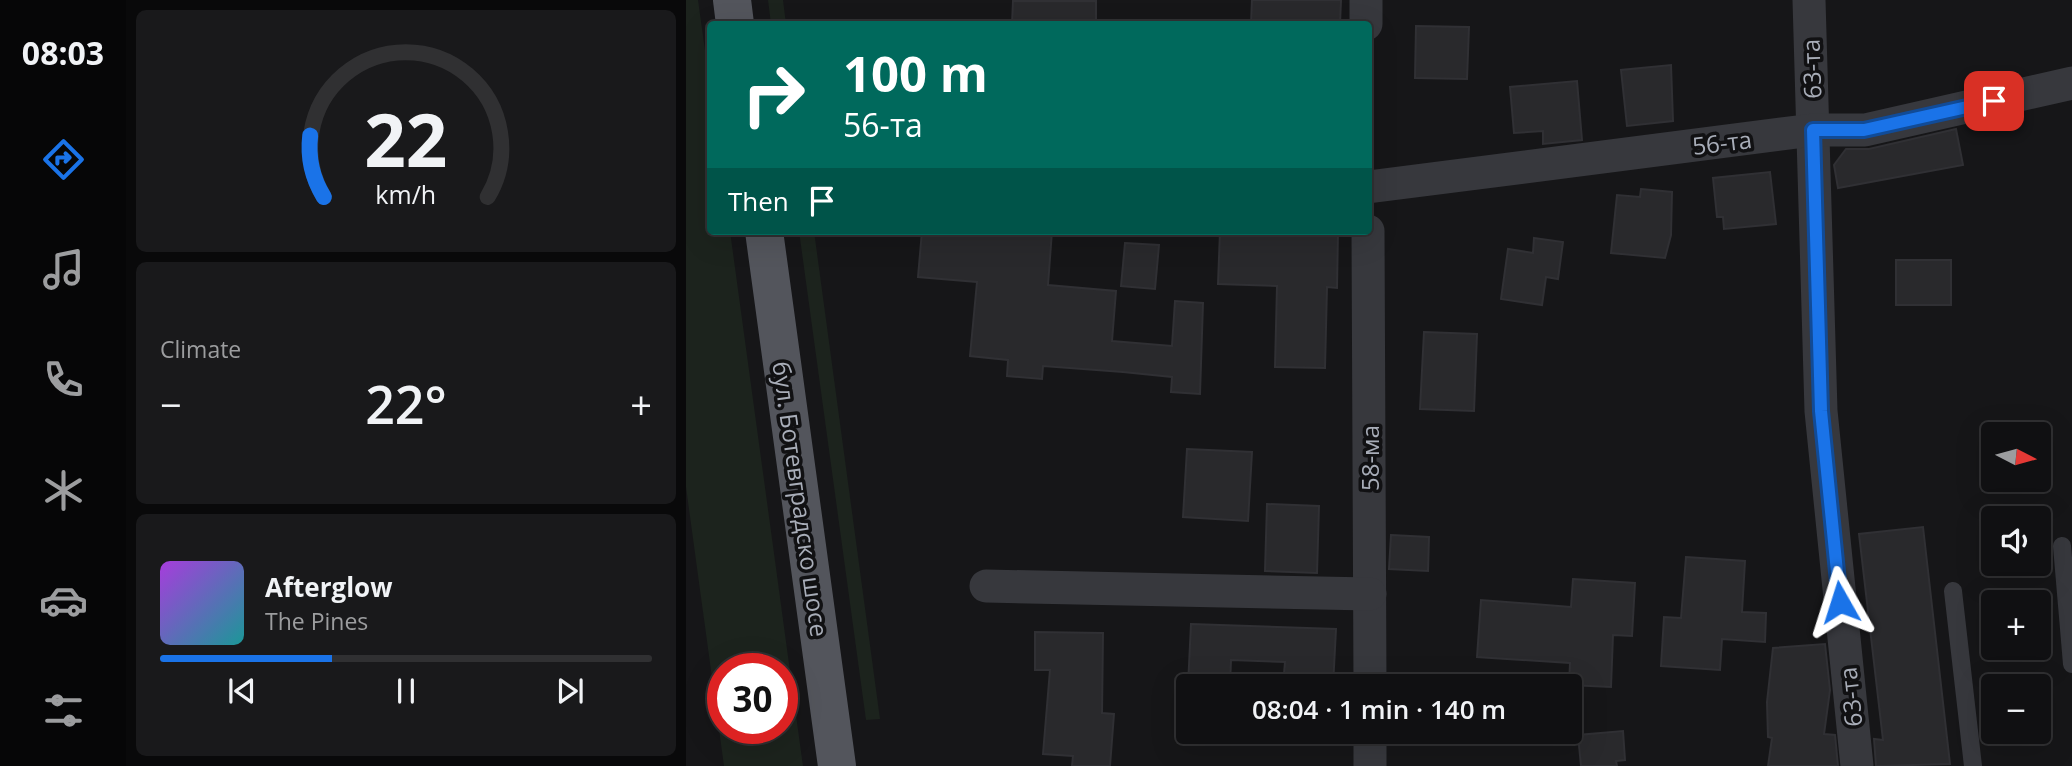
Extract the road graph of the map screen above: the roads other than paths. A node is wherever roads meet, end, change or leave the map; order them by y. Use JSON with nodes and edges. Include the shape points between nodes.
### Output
{"nodes":[{"id":1,"x":732,"y":0,"type":"edge"},
{"id":2,"x":1366,"y":0,"type":"edge"},
{"id":3,"x":1809,"y":0,"type":"edge"},
{"id":4,"x":736,"y":21,"type":"edge"},
{"id":5,"x":1366,"y":21,"type":"edge"},
{"id":6,"x":2072,"y":83,"type":"edge"},
{"id":7,"x":1813,"y":130,"type":"junction"},
{"id":8,"x":1372,"y":186,"type":"edge"},
{"id":9,"x":765,"y":235,"type":"edge"},
{"id":10,"x":1368,"y":235,"type":"edge"},
{"id":11,"x":2062,"y":546,"type":"dead end"},
{"id":12,"x":986,"y":586,"type":"dead end"},
{"id":13,"x":1953,"y":591,"type":"dead end"},
{"id":14,"x":1370,"y":594,"type":"junction"},
{"id":15,"x":2072,"y":664,"type":"edge"},
{"id":16,"x":1370,"y":674,"type":"edge"},
{"id":17,"x":1370,"y":744,"type":"edge"},
{"id":18,"x":837,"y":766,"type":"edge"},
{"id":19,"x":1370,"y":766,"type":"edge"},
{"id":20,"x":1857,"y":766,"type":"edge"},
{"id":21,"x":1973,"y":766,"type":"edge"}],
"edges":[{"from":1,"to":4,"type":"main road"},
{"from":2,"to":5,"type":"street"},
{"from":3,"to":7,"type":"street","name":"63-та"},
{"from":6,"to":7,"type":"street","name":"56-та","via":[[1864,130]]},
{"from":7,"to":8,"type":"street","name":"56-та"},
{"from":7,"to":20,"type":"street","name":"63-та","via":[[1821,411]]},
{"from":9,"to":18,"type":"main road","name":"бул. Ботевградско шосе"},
{"from":10,"to":14,"type":"street","name":"58-ма"},
{"from":11,"to":15,"type":"lane"},
{"from":12,"to":14,"type":"street"},
{"from":13,"to":21,"type":"lane"},
{"from":14,"to":16,"type":"street","name":"58-ма"},
{"from":17,"to":19,"type":"street"}]}
